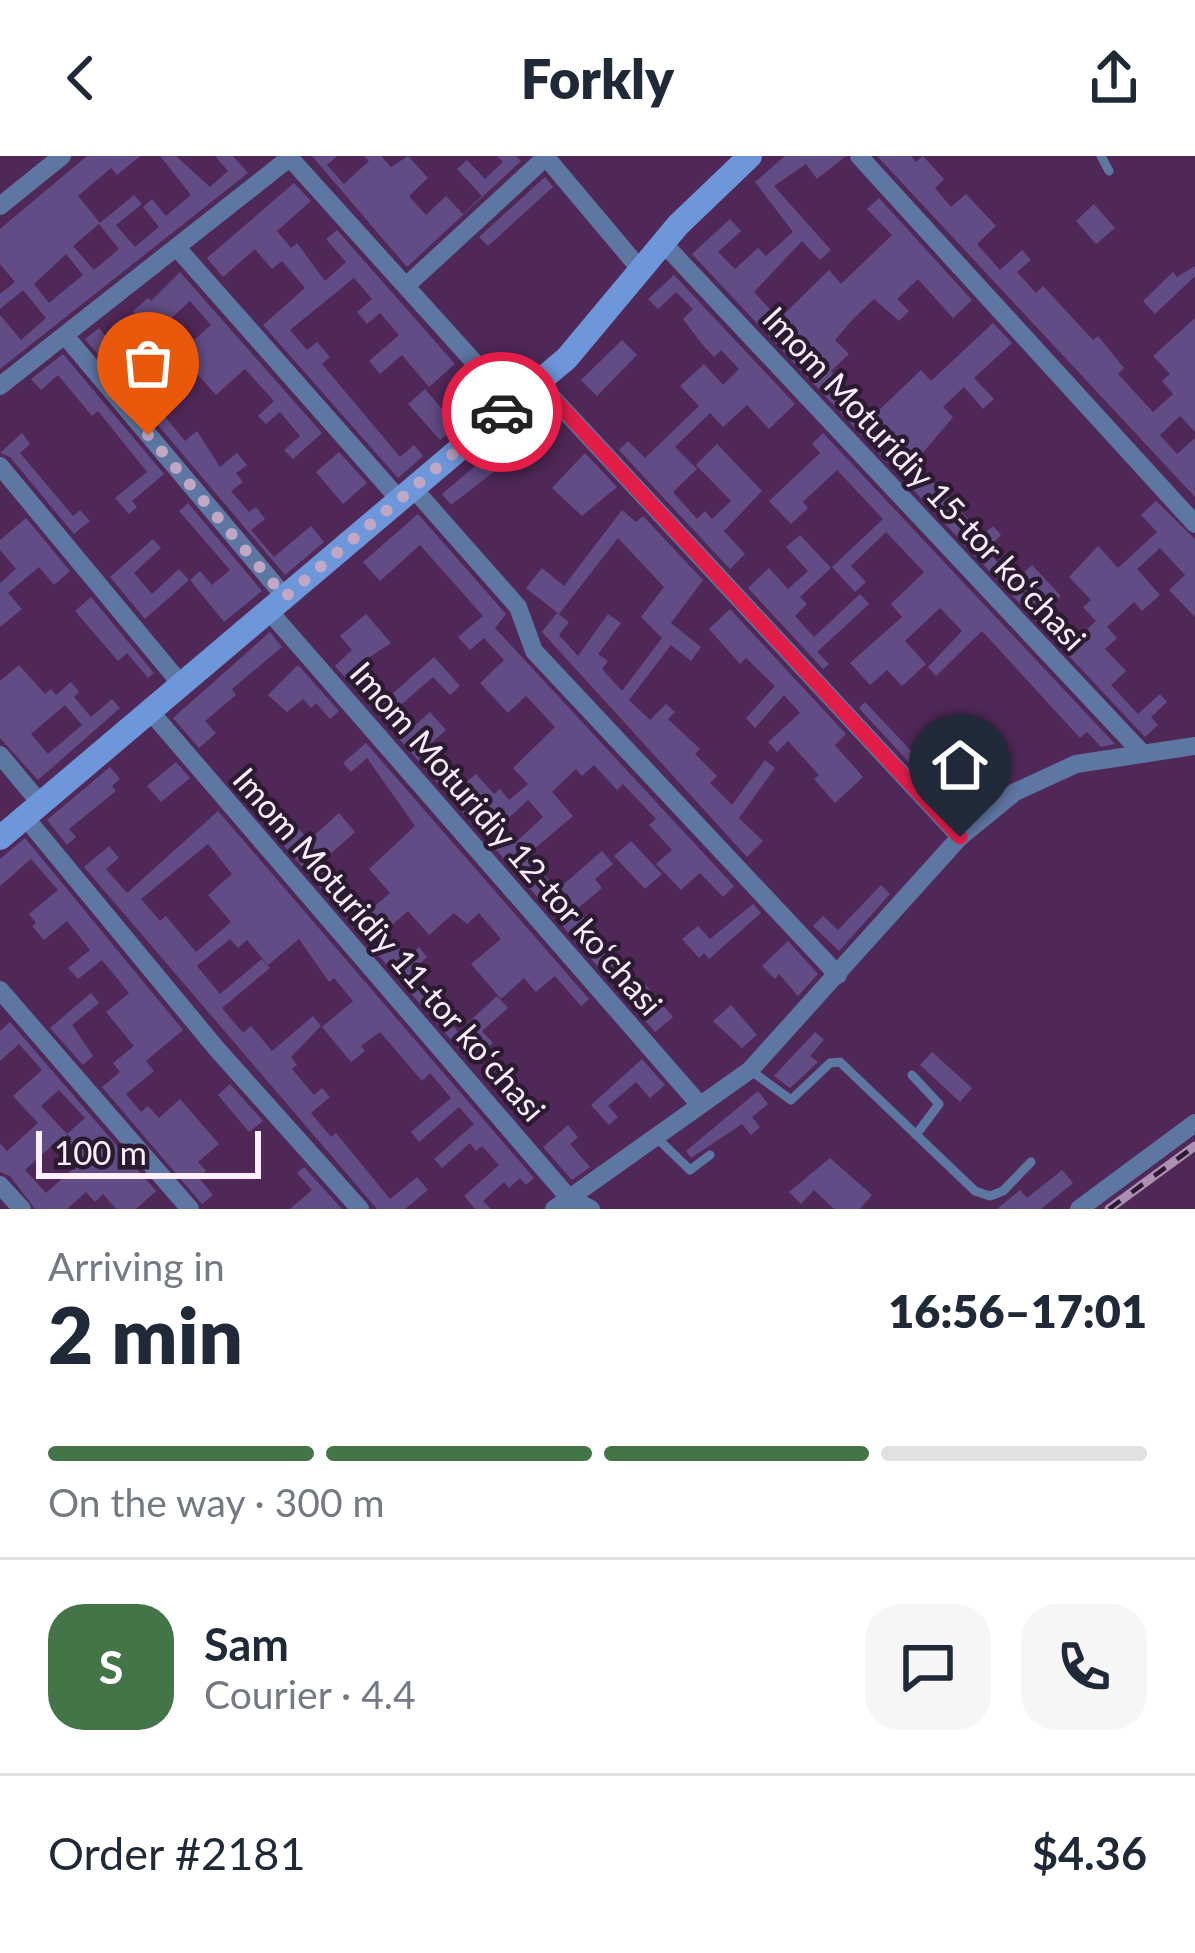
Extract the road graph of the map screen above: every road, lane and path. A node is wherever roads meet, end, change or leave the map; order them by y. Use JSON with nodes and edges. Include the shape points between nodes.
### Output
{"nodes":[{"id":1,"x":62,"y":156,"type":"edge"},
{"id":2,"x":545,"y":156,"type":"edge"},
{"id":3,"x":750,"y":156,"type":"edge"},
{"id":4,"x":859,"y":156,"type":"edge"},
{"id":5,"x":1101,"y":156,"type":"edge"},
{"id":6,"x":291,"y":157,"type":"edge"},
{"id":7,"x":1109,"y":172,"type":"dead end"},
{"id":8,"x":0,"y":206,"type":"edge"},
{"id":9,"x":663,"y":243,"type":"junction"},
{"id":10,"x":179,"y":250,"type":"junction"},
{"id":11,"x":640,"y":269,"type":"junction"},
{"id":12,"x":406,"y":286,"type":"junction"},
{"id":13,"x":67,"y":338,"type":"junction"},
{"id":14,"x":538,"y":382,"type":"junction"},
{"id":15,"x":0,"y":386,"type":"edge"},
{"id":16,"x":512,"y":404,"type":"junction"},
{"id":17,"x":0,"y":466,"type":"edge"},
{"id":18,"x":406,"y":494,"type":"junction"},
{"id":19,"x":1195,"y":524,"type":"edge"},
{"id":20,"x":277,"y":604,"type":"junction"},
{"id":21,"x":181,"y":684,"type":"junction"},
{"id":22,"x":150,"y":711,"type":"junction"},
{"id":23,"x":1195,"y":746,"type":"edge"},
{"id":24,"x":1143,"y":754,"type":"junction"},
{"id":25,"x":0,"y":755,"type":"edge"},
{"id":26,"x":33,"y":810,"type":"junction"},
{"id":27,"x":960,"y":837,"type":"junction"},
{"id":28,"x":0,"y":838,"type":"edge"},
{"id":29,"x":838,"y":975,"type":"junction"},
{"id":30,"x":0,"y":990,"type":"edge"},
{"id":31,"x":750,"y":1070,"type":"junction"},
{"id":32,"x":912,"y":1075,"type":"dead end"},
{"id":33,"x":700,"y":1105,"type":"junction"},
{"id":34,"x":1195,"y":1124,"type":"edge"},
{"id":35,"x":916,"y":1135,"type":"junction"},
{"id":36,"x":655,"y":1136,"type":"junction"},
{"id":37,"x":710,"y":1155,"type":"dead end"},
{"id":38,"x":1031,"y":1162,"type":"dead end"},
{"id":39,"x":0,"y":1185,"type":"edge"},
{"id":40,"x":561,"y":1203,"type":"edge"},
{"id":41,"x":22,"y":1209,"type":"edge"},
{"id":42,"x":190,"y":1209,"type":"edge"},
{"id":43,"x":360,"y":1209,"type":"edge"},
{"id":44,"x":591,"y":1209,"type":"edge"},
{"id":45,"x":1079,"y":1209,"type":"edge"}],
"edges":[{"from":1,"to":8,"type":"street"},
{"from":2,"to":11,"type":"street"},
{"from":2,"to":12,"type":"street"},
{"from":3,"to":9,"type":"street"},
{"from":4,"to":19,"type":"street"},
{"from":5,"to":7,"type":"lane"},
{"from":6,"to":10,"type":"street"},
{"from":6,"to":12,"type":"street"},
{"from":9,"to":11,"type":"street"},
{"from":9,"to":24,"type":"street","name":"Imom Moturidiy 15-tor koʻchasi"},
{"from":10,"to":13,"type":"street"},
{"from":10,"to":18,"type":"street"},
{"from":11,"to":14,"type":"street"},
{"from":12,"to":16,"type":"street"},
{"from":13,"to":15,"type":"street"},
{"from":13,"to":20,"type":"street","name":"Imom Moturidiy 12-tor koʻchasi"},
{"from":14,"to":16,"type":"street"},
{"from":14,"to":27,"type":"street"},
{"from":16,"to":18,"type":"street"},
{"from":17,"to":21,"type":"street"},
{"from":18,"to":20,"type":"street"},
{"from":18,"to":29,"type":"street","via":[[518,607],[534,651]]},
{"from":20,"to":21,"type":"street"},
{"from":20,"to":33,"type":"street","name":"Imom Moturidiy 12-tor koʻchasi"},
{"from":21,"to":22,"type":"street"},
{"from":22,"to":26,"type":"street"},
{"from":22,"to":40,"type":"street","name":"Imom Moturidiy 11-tor koʻchasi"},
{"from":23,"to":24,"type":"street"},
{"from":24,"to":27,"type":"street","via":[[1054,772]]},
{"from":25,"to":26,"type":"street"},
{"from":26,"to":28,"type":"street"},
{"from":26,"to":43,"type":"street","via":[[216,1048]]},
{"from":27,"to":29,"type":"street"},
{"from":29,"to":31,"type":"street"},
{"from":30,"to":42,"type":"street"},
{"from":31,"to":33,"type":"street"},
{"from":31,"to":35,"type":"lane","via":[[791,1100],[840,1062]]},
{"from":32,"to":35,"type":"lane","via":[[940,1104]]},
{"from":33,"to":36,"type":"street"},
{"from":34,"to":45,"type":"street"},
{"from":35,"to":38,"type":"lane","via":[[990,1196]]},
{"from":36,"to":37,"type":"lane","via":[[690,1170]]},
{"from":36,"to":40,"type":"street"},
{"from":39,"to":41,"type":"street"},
{"from":40,"to":44,"type":"street","name":"Imom Moturidiy 11-tor koʻchasi"}]}
